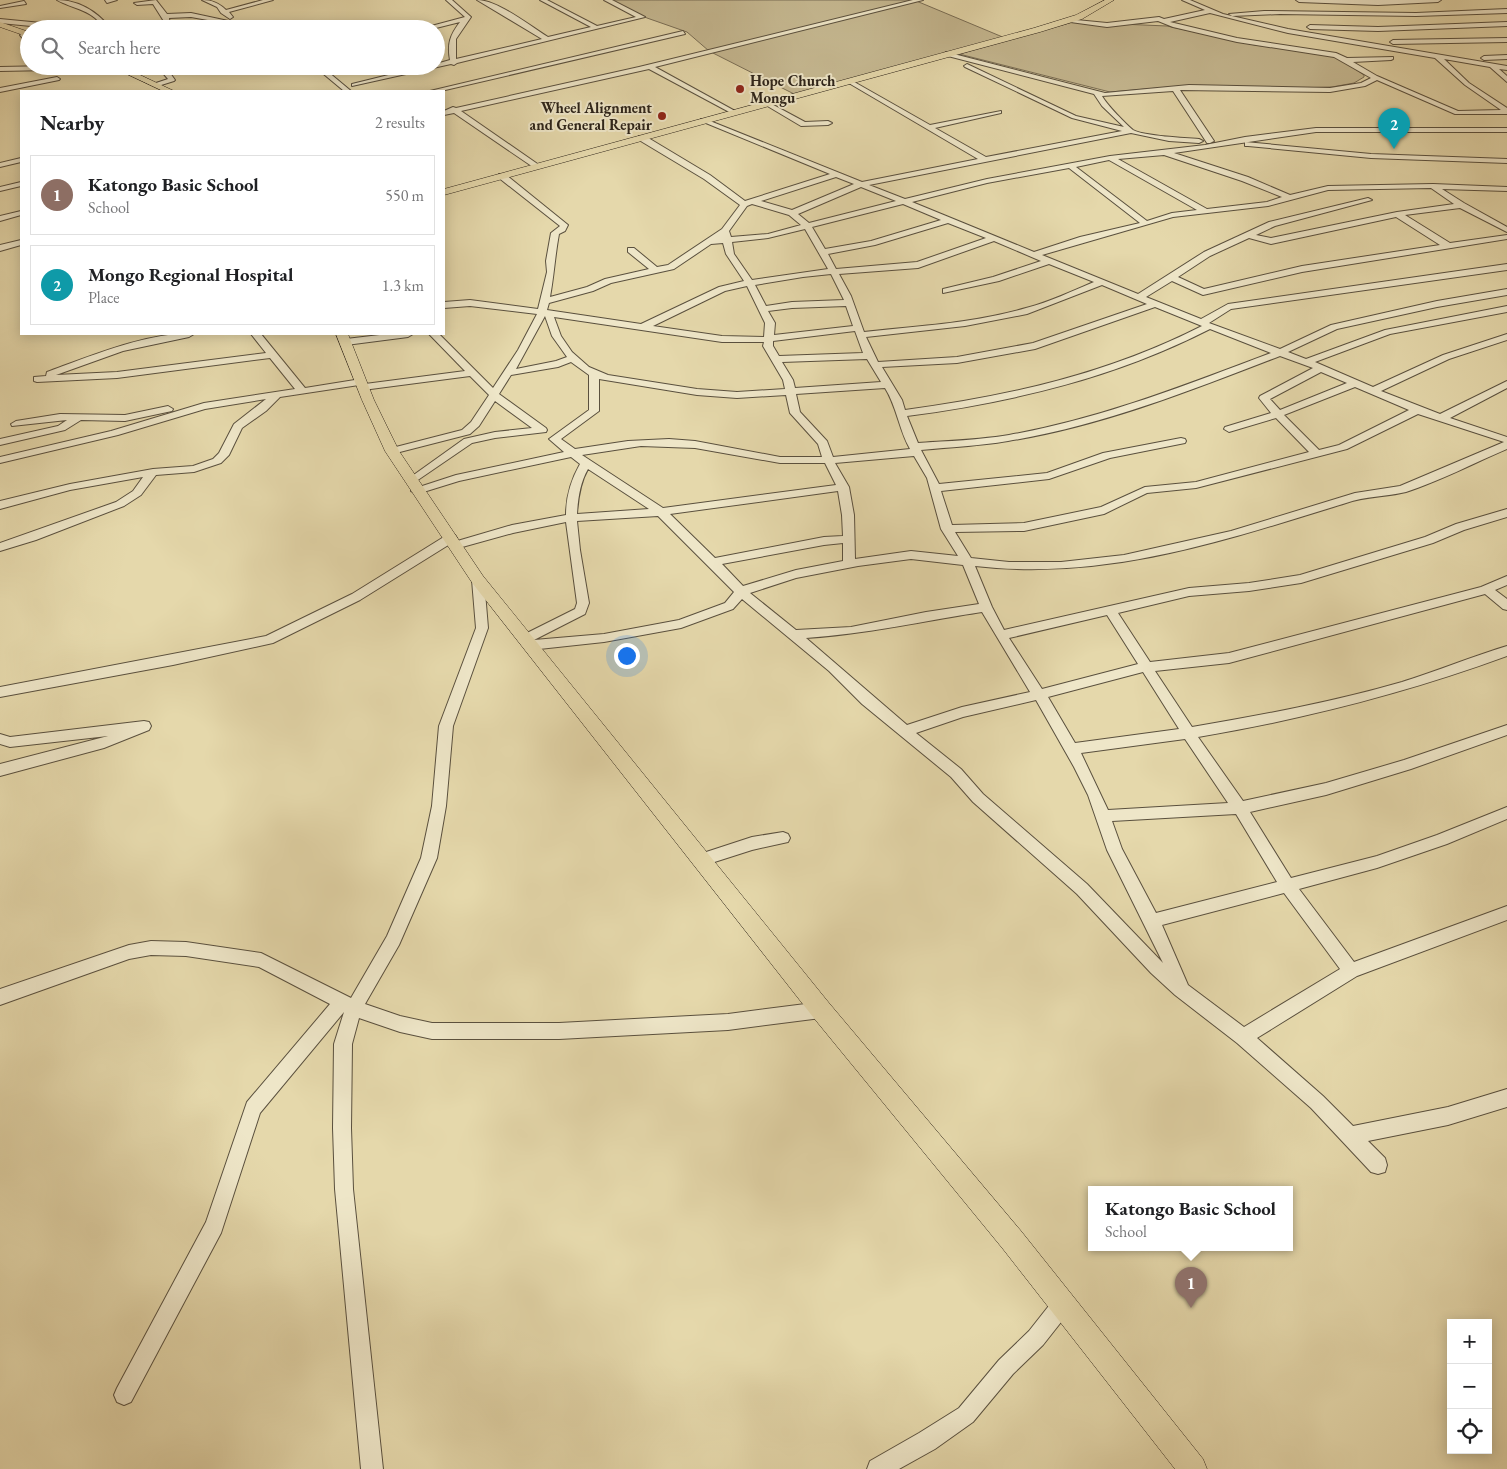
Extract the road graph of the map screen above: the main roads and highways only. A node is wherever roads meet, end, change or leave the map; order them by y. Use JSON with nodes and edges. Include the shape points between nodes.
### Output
{"nodes":[{"id":1,"x":1094,"y":0,"type":"edge"},
{"id":2,"x":1108,"y":1,"type":"edge"},
{"id":3,"x":2,"y":23,"type":"edge"},
{"id":4,"x":20,"y":31,"type":"edge"},
{"id":5,"x":136,"y":75,"type":"edge"},
{"id":6,"x":168,"y":90,"type":"edge"},
{"id":7,"x":445,"y":192,"type":"edge"},
{"id":8,"x":344,"y":338,"type":"edge"},
{"id":9,"x":1193,"y":1469,"type":"edge"}],
"edges":[{"from":1,"to":2,"type":"main road"},
{"from":2,"to":7,"type":"main road","via":[[1066,21],[949,55]]},
{"from":3,"to":4,"type":"main road"},
{"from":5,"to":6,"type":"main road"},
{"from":8,"to":9,"type":"main road","via":[[392,451],[478,580]]}]}
